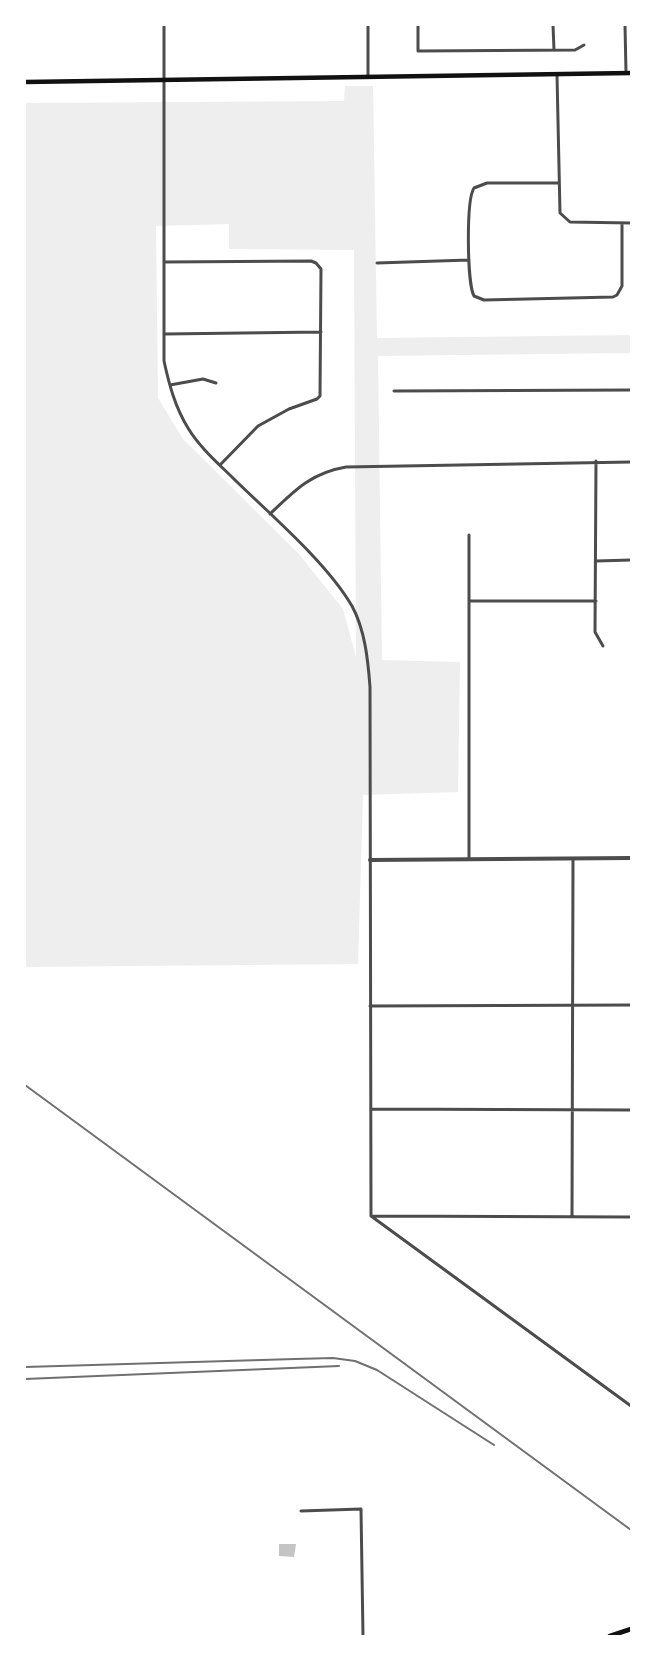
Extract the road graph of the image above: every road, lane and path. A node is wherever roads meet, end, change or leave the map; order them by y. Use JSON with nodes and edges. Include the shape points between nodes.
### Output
{"nodes":[{"id":1,"x":164,"y":25,"type":"edge"},
{"id":2,"x":368,"y":25,"type":"edge"},
{"id":3,"x":418,"y":25,"type":"edge"},
{"id":4,"x":553,"y":25,"type":"edge"},
{"id":5,"x":624,"y":25,"type":"edge"},
{"id":6,"x":584,"y":45,"type":"dead end"},
{"id":7,"x":554,"y":50,"type":"junction"},
{"id":8,"x":628,"y":74,"type":"edge"},
{"id":9,"x":557,"y":75,"type":"junction"},
{"id":10,"x":368,"y":77,"type":"junction"},
{"id":11,"x":164,"y":80,"type":"junction"},
{"id":12,"x":25,"y":82,"type":"edge"},
{"id":13,"x":558,"y":182,"type":"junction"},
{"id":14,"x":622,"y":223,"type":"junction"},
{"id":15,"x":631,"y":223,"type":"edge"},
{"id":16,"x":469,"y":260,"type":"junction"},
{"id":17,"x":165,"y":262,"type":"junction"},
{"id":18,"x":377,"y":263,"type":"dead end"},
{"id":19,"x":322,"y":332,"type":"junction"},
{"id":20,"x":164,"y":334,"type":"junction"},
{"id":21,"x":216,"y":383,"type":"dead end"},
{"id":22,"x":170,"y":385,"type":"junction"},
{"id":23,"x":631,"y":390,"type":"edge"},
{"id":24,"x":394,"y":392,"type":"dead end"},
{"id":25,"x":596,"y":461,"type":"junction"},
{"id":26,"x":631,"y":462,"type":"edge"},
{"id":27,"x":220,"y":465,"type":"junction"},
{"id":28,"x":270,"y":514,"type":"junction"},
{"id":29,"x":469,"y":535,"type":"dead end"},
{"id":30,"x":631,"y":560,"type":"edge"},
{"id":31,"x":596,"y":561,"type":"junction"},
{"id":32,"x":596,"y":600,"type":"junction"},
{"id":33,"x":470,"y":601,"type":"junction"},
{"id":34,"x":603,"y":646,"type":"dead end"},
{"id":35,"x":631,"y":858,"type":"edge"},
{"id":36,"x":469,"y":859,"type":"junction"},
{"id":37,"x":572,"y":859,"type":"junction"},
{"id":38,"x":370,"y":860,"type":"junction"},
{"id":39,"x":572,"y":1005,"type":"junction"},
{"id":40,"x":631,"y":1005,"type":"edge"},
{"id":41,"x":370,"y":1006,"type":"junction"},
{"id":42,"x":370,"y":1109,"type":"junction"},
{"id":43,"x":572,"y":1110,"type":"junction"},
{"id":44,"x":631,"y":1110,"type":"edge"},
{"id":45,"x":371,"y":1216,"type":"junction"},
{"id":46,"x":572,"y":1216,"type":"junction"},
{"id":47,"x":631,"y":1217,"type":"edge"},
{"id":48,"x":631,"y":1406,"type":"edge"},
{"id":49,"x":301,"y":1511,"type":"dead end"},
{"id":50,"x":631,"y":1628,"type":"edge"},
{"id":51,"x":363,"y":1636,"type":"edge"},
{"id":52,"x":610,"y":1636,"type":"edge"}],
"edges":[{"from":1,"to":11,"type":"street"},
{"from":2,"to":10,"type":"street"},
{"from":3,"to":7,"type":"street","via":[[418,51]]},
{"from":4,"to":7,"type":"street"},
{"from":5,"to":8,"type":"street"},
{"from":6,"to":7,"type":"street","via":[[575,50]]},
{"from":8,"to":9,"type":"main road"},
{"from":9,"to":10,"type":"main road"},
{"from":9,"to":13,"type":"street"},
{"from":10,"to":11,"type":"main road"},
{"from":11,"to":12,"type":"main road"},
{"from":11,"to":17,"type":"street"},
{"from":13,"to":14,"type":"street","via":[[560,213],[570,222]]},
{"from":13,"to":16,"type":"street","via":[[487,182],[474,188],[470,200]]},
{"from":14,"to":15,"type":"street"},
{"from":14,"to":16,"type":"street","via":[[622,286],[613,297],[484,300],[474,296],[472,291]]},
{"from":16,"to":18,"type":"street"},
{"from":17,"to":19,"type":"street","via":[[311,261],[320,266],[322,274]]},
{"from":17,"to":20,"type":"street"},
{"from":19,"to":20,"type":"street"},
{"from":19,"to":27,"type":"street","via":[[322,390],[317,399],[289,409],[258,426]]},
{"from":20,"to":22,"type":"street","via":[[164,361]]},
{"from":21,"to":22,"type":"street","via":[[203,379]]},
{"from":22,"to":27,"type":"street","via":[[189,430]]},
{"from":23,"to":24,"type":"street"},
{"from":25,"to":26,"type":"street"},
{"from":25,"to":28,"type":"street","via":[[346,467],[325,471],[298,486]]},
{"from":25,"to":31,"type":"street"},
{"from":27,"to":28,"type":"street"},
{"from":28,"to":38,"type":"street","via":[[341,590],[352,607],[364,640],[370,687]]},
{"from":29,"to":33,"type":"street"},
{"from":30,"to":31,"type":"street"},
{"from":31,"to":32,"type":"street"},
{"from":32,"to":33,"type":"street"},
{"from":32,"to":34,"type":"street","via":[[595,632]]},
{"from":33,"to":36,"type":"street"},
{"from":35,"to":37,"type":"street"},
{"from":36,"to":37,"type":"street"},
{"from":36,"to":38,"type":"street"},
{"from":37,"to":39,"type":"street"},
{"from":38,"to":41,"type":"street"},
{"from":39,"to":40,"type":"street"},
{"from":39,"to":41,"type":"street"},
{"from":39,"to":43,"type":"street"},
{"from":41,"to":42,"type":"street"},
{"from":42,"to":43,"type":"street"},
{"from":42,"to":45,"type":"street"},
{"from":43,"to":44,"type":"street"},
{"from":43,"to":46,"type":"street"},
{"from":45,"to":46,"type":"street"},
{"from":45,"to":48,"type":"street"},
{"from":46,"to":47,"type":"street"},
{"from":49,"to":51,"type":"street","via":[[361,1510]]},
{"from":50,"to":52,"type":"main road"}]}
